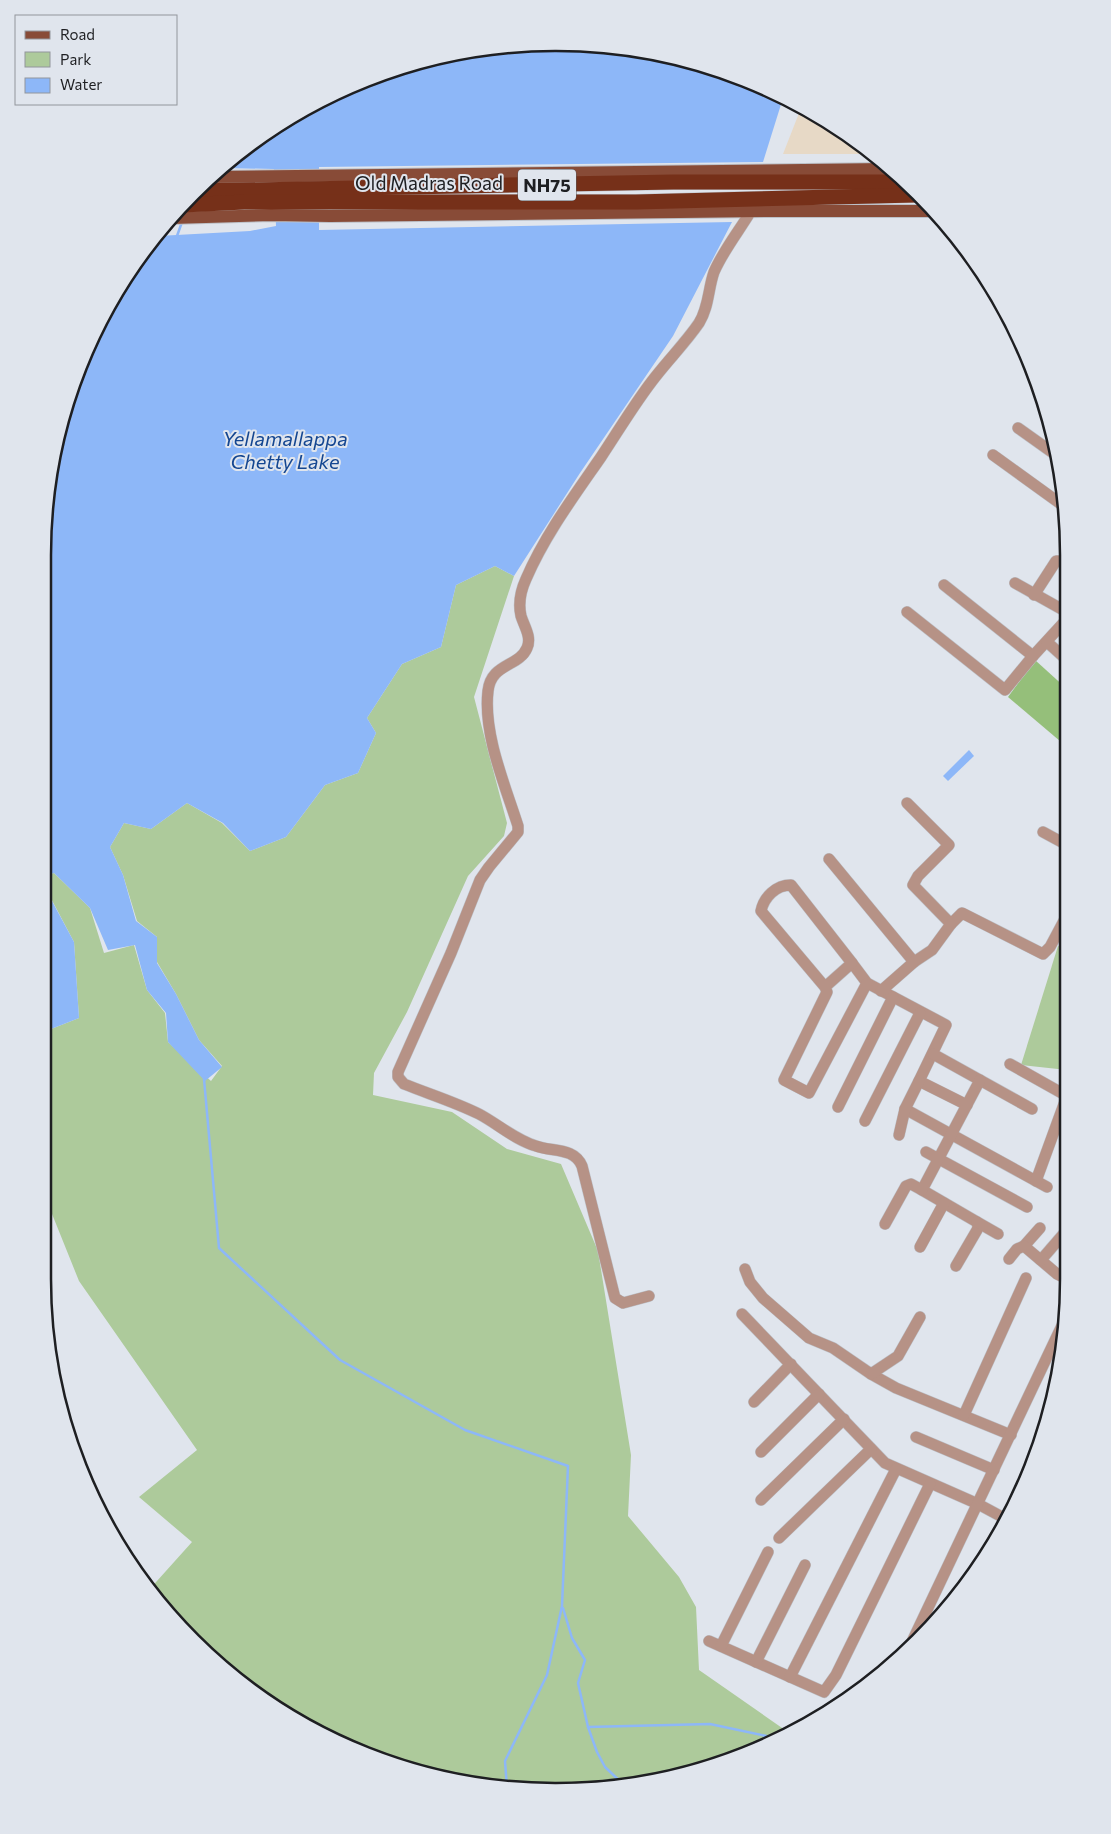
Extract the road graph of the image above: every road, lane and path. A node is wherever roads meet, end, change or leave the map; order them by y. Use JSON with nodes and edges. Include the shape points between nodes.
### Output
{"nodes":[{"id":1,"x":880,"y":169,"type":"edge"},
{"id":2,"x":683,"y":177,"type":"junction"},
{"id":3,"x":219,"y":179,"type":"edge"},
{"id":4,"x":894,"y":182,"type":"edge"},
{"id":5,"x":207,"y":192,"type":"edge"},
{"id":6,"x":908,"y":195,"type":"edge"},
{"id":7,"x":271,"y":196,"type":"junction"},
{"id":8,"x":326,"y":196,"type":"junction"},
{"id":9,"x":194,"y":204,"type":"edge"},
{"id":10,"x":751,"y":211,"type":"junction"},
{"id":11,"x":924,"y":211,"type":"edge"},
{"id":12,"x":183,"y":216,"type":"edge"},
{"id":13,"x":1018,"y":428,"type":"dead end"},
{"id":14,"x":1048,"y":450,"type":"edge"},
{"id":15,"x":994,"y":455,"type":"dead end"},
{"id":16,"x":1056,"y":501,"type":"edge"},
{"id":17,"x":1060,"y":561,"type":"edge"},
{"id":18,"x":1015,"y":583,"type":"dead end"},
{"id":19,"x":944,"y":585,"type":"dead end"},
{"id":20,"x":1034,"y":595,"type":"junction"},
{"id":21,"x":1060,"y":608,"type":"edge"},
{"id":22,"x":907,"y":612,"type":"dead end"},
{"id":23,"x":1060,"y":626,"type":"edge"},
{"id":24,"x":1047,"y":642,"type":"junction"},
{"id":25,"x":1060,"y":654,"type":"edge"},
{"id":26,"x":1033,"y":656,"type":"junction"},
{"id":27,"x":907,"y":803,"type":"dead end"},
{"id":28,"x":1043,"y":832,"type":"dead end"},
{"id":29,"x":1060,"y":841,"type":"edge"},
{"id":30,"x":829,"y":859,"type":"dead end"},
{"id":31,"x":951,"y":924,"type":"junction"},
{"id":32,"x":1060,"y":928,"type":"edge"},
{"id":33,"x":914,"y":962,"type":"junction"},
{"id":34,"x":852,"y":963,"type":"junction"},
{"id":35,"x":866,"y":983,"type":"junction"},
{"id":36,"x":825,"y":987,"type":"junction"},
{"id":37,"x":881,"y":991,"type":"junction"},
{"id":38,"x":893,"y":997,"type":"junction"},
{"id":39,"x":920,"y":1013,"type":"junction"},
{"id":40,"x":933,"y":1054,"type":"junction"},
{"id":41,"x":1010,"y":1064,"type":"dead end"},
{"id":42,"x":980,"y":1080,"type":"junction"},
{"id":43,"x":919,"y":1081,"type":"junction"},
{"id":44,"x":1060,"y":1092,"type":"edge"},
{"id":45,"x":967,"y":1106,"type":"junction"},
{"id":46,"x":838,"y":1107,"type":"dead end"},
{"id":47,"x":905,"y":1109,"type":"junction"},
{"id":48,"x":1032,"y":1109,"type":"dead end"},
{"id":49,"x":1060,"y":1115,"type":"edge"},
{"id":50,"x":865,"y":1121,"type":"dead end"},
{"id":51,"x":951,"y":1134,"type":"junction"},
{"id":52,"x":898,"y":1135,"type":"dead end"},
{"id":53,"x":926,"y":1152,"type":"dead end"},
{"id":54,"x":938,"y":1159,"type":"junction"},
{"id":55,"x":1036,"y":1181,"type":"junction"},
{"id":56,"x":1047,"y":1187,"type":"dead end"},
{"id":57,"x":922,"y":1190,"type":"junction"},
{"id":58,"x":944,"y":1203,"type":"junction"},
{"id":59,"x":1027,"y":1207,"type":"dead end"},
{"id":60,"x":977,"y":1222,"type":"junction"},
{"id":61,"x":885,"y":1224,"type":"dead end"},
{"id":62,"x":1040,"y":1228,"type":"dead end"},
{"id":63,"x":998,"y":1234,"type":"dead end"},
{"id":64,"x":1060,"y":1238,"type":"edge"},
{"id":65,"x":1024,"y":1246,"type":"junction"},
{"id":66,"x":920,"y":1247,"type":"dead end"},
{"id":67,"x":1008,"y":1259,"type":"dead end"},
{"id":68,"x":1041,"y":1260,"type":"junction"},
{"id":69,"x":956,"y":1266,"type":"dead end"},
{"id":70,"x":745,"y":1269,"type":"dead end"},
{"id":71,"x":1060,"y":1276,"type":"edge"},
{"id":72,"x":1026,"y":1278,"type":"dead end"},
{"id":73,"x":649,"y":1296,"type":"dead end"},
{"id":74,"x":742,"y":1314,"type":"dead end"},
{"id":75,"x":920,"y":1317,"type":"dead end"},
{"id":76,"x":1056,"y":1340,"type":"edge"},
{"id":77,"x":791,"y":1364,"type":"junction"},
{"id":78,"x":871,"y":1374,"type":"junction"},
{"id":79,"x":819,"y":1394,"type":"junction"},
{"id":80,"x":754,"y":1402,"type":"dead end"},
{"id":81,"x":964,"y":1415,"type":"junction"},
{"id":82,"x":844,"y":1419,"type":"junction"},
{"id":83,"x":1011,"y":1435,"type":"junction"},
{"id":84,"x":916,"y":1437,"type":"dead end"},
{"id":85,"x":872,"y":1449,"type":"junction"},
{"id":86,"x":761,"y":1452,"type":"dead end"},
{"id":87,"x":896,"y":1469,"type":"junction"},
{"id":88,"x":994,"y":1470,"type":"junction"},
{"id":89,"x":930,"y":1484,"type":"junction"},
{"id":90,"x":761,"y":1500,"type":"dead end"},
{"id":91,"x":978,"y":1504,"type":"junction"},
{"id":92,"x":1000,"y":1516,"type":"edge"},
{"id":93,"x":779,"y":1538,"type":"dead end"},
{"id":94,"x":768,"y":1552,"type":"dead end"},
{"id":95,"x":805,"y":1564,"type":"dead end"},
{"id":96,"x":918,"y":1628,"type":"edge"},
{"id":97,"x":710,"y":1641,"type":"dead end"},
{"id":98,"x":721,"y":1646,"type":"junction"},
{"id":99,"x":756,"y":1662,"type":"junction"},
{"id":100,"x":790,"y":1677,"type":"junction"}],
"edges":[{"from":1,"to":2,"type":"main road"},
{"from":2,"to":4,"type":"highway","name":"Old Madras Road","number":"NH75","via":[[769,182]]},
{"from":2,"to":8,"type":"highway","name":"Old Madras Road","number":"NH75"},
{"from":3,"to":7,"type":"main road"},
{"from":5,"to":7,"type":"highway","name":"Old Madras Road","number":"NH75"},
{"from":6,"to":8,"type":"highway","name":"Old Madras Road","number":"NH75","via":[[636,202]]},
{"from":7,"to":8,"type":"highway","name":"Old Madras Road","number":"NH75"},
{"from":7,"to":8,"type":"main road"},
{"from":7,"to":9,"type":"highway","name":"Old Madras Road","number":"NH75"},
{"from":7,"to":12,"type":"main road"},
{"from":8,"to":10,"type":"main road"},
{"from":10,"to":11,"type":"main road"},
{"from":10,"to":73,"type":"street","via":[[714,274],[701,320],[652,382],[586,478],[544,543],[525,580],[520,605],[528,645],[522,656],[495,674],[488,689],[492,743],[518,832],[480,880],[452,954],[398,1072],[404,1084],[472,1110],[525,1142],[576,1156],[582,1166],[616,1298],[623,1303]]},
{"from":13,"to":14,"type":"street"},
{"from":15,"to":16,"type":"street"},
{"from":17,"to":20,"type":"street","via":[[1056,561]]},
{"from":18,"to":20,"type":"street"},
{"from":19,"to":26,"type":"street"},
{"from":20,"to":21,"type":"street"},
{"from":22,"to":26,"type":"street","via":[[1005,690]]},
{"from":23,"to":24,"type":"street"},
{"from":24,"to":25,"type":"street"},
{"from":24,"to":26,"type":"street"},
{"from":27,"to":31,"type":"street","via":[[949,845],[913,885]]},
{"from":28,"to":29,"type":"street"},
{"from":30,"to":33,"type":"street"},
{"from":31,"to":32,"type":"street","via":[[962,913],[1043,954]]},
{"from":31,"to":33,"type":"street","via":[[932,950]]},
{"from":33,"to":37,"type":"street"},
{"from":34,"to":35,"type":"street"},
{"from":34,"to":36,"type":"street"},
{"from":34,"to":36,"type":"street","via":[[791,885],[781,885],[763,901],[761,911]]},
{"from":35,"to":36,"type":"street","via":[[809,1093],[784,1080],[827,992]]},
{"from":35,"to":37,"type":"street"},
{"from":37,"to":38,"type":"street"},
{"from":38,"to":39,"type":"street"},
{"from":38,"to":46,"type":"street"},
{"from":39,"to":40,"type":"street","via":[[946,1025]]},
{"from":39,"to":50,"type":"street"},
{"from":40,"to":42,"type":"street"},
{"from":40,"to":43,"type":"street"},
{"from":41,"to":44,"type":"street"},
{"from":42,"to":45,"type":"street"},
{"from":42,"to":48,"type":"street"},
{"from":43,"to":45,"type":"street"},
{"from":43,"to":47,"type":"street"},
{"from":45,"to":51,"type":"street"},
{"from":47,"to":51,"type":"street"},
{"from":47,"to":52,"type":"street"},
{"from":49,"to":55,"type":"street"},
{"from":51,"to":54,"type":"street"},
{"from":51,"to":55,"type":"street"},
{"from":53,"to":54,"type":"street"},
{"from":54,"to":57,"type":"street"},
{"from":54,"to":59,"type":"street"},
{"from":55,"to":56,"type":"street"},
{"from":57,"to":58,"type":"street"},
{"from":57,"to":61,"type":"street","via":[[911,1184],[906,1186]]},
{"from":58,"to":60,"type":"street"},
{"from":58,"to":66,"type":"street"},
{"from":60,"to":63,"type":"street"},
{"from":60,"to":69,"type":"street","via":[[978,1227]]},
{"from":62,"to":65,"type":"street"},
{"from":64,"to":68,"type":"street"},
{"from":65,"to":67,"type":"street"},
{"from":65,"to":68,"type":"street"},
{"from":68,"to":71,"type":"street"},
{"from":70,"to":78,"type":"street","via":[[750,1282],[781,1315],[809,1338],[833,1348]]},
{"from":72,"to":81,"type":"street"},
{"from":74,"to":77,"type":"street"},
{"from":75,"to":78,"type":"street","via":[[898,1356]]},
{"from":76,"to":83,"type":"street"},
{"from":77,"to":79,"type":"street"},
{"from":77,"to":80,"type":"street"},
{"from":78,"to":81,"type":"street","via":[[896,1388]]},
{"from":79,"to":82,"type":"street"},
{"from":79,"to":86,"type":"street"},
{"from":81,"to":83,"type":"street"},
{"from":82,"to":85,"type":"street"},
{"from":82,"to":90,"type":"street"},
{"from":83,"to":88,"type":"street"},
{"from":84,"to":88,"type":"street"},
{"from":85,"to":87,"type":"street"},
{"from":85,"to":93,"type":"street"},
{"from":87,"to":89,"type":"street"},
{"from":87,"to":100,"type":"street"},
{"from":88,"to":91,"type":"street"},
{"from":89,"to":91,"type":"street"},
{"from":89,"to":100,"type":"street","via":[[836,1675],[824,1692]]},
{"from":91,"to":92,"type":"street"},
{"from":91,"to":96,"type":"street"},
{"from":94,"to":98,"type":"street"},
{"from":95,"to":99,"type":"street"},
{"from":97,"to":98,"type":"street"},
{"from":98,"to":99,"type":"street"},
{"from":99,"to":100,"type":"street"}]}
